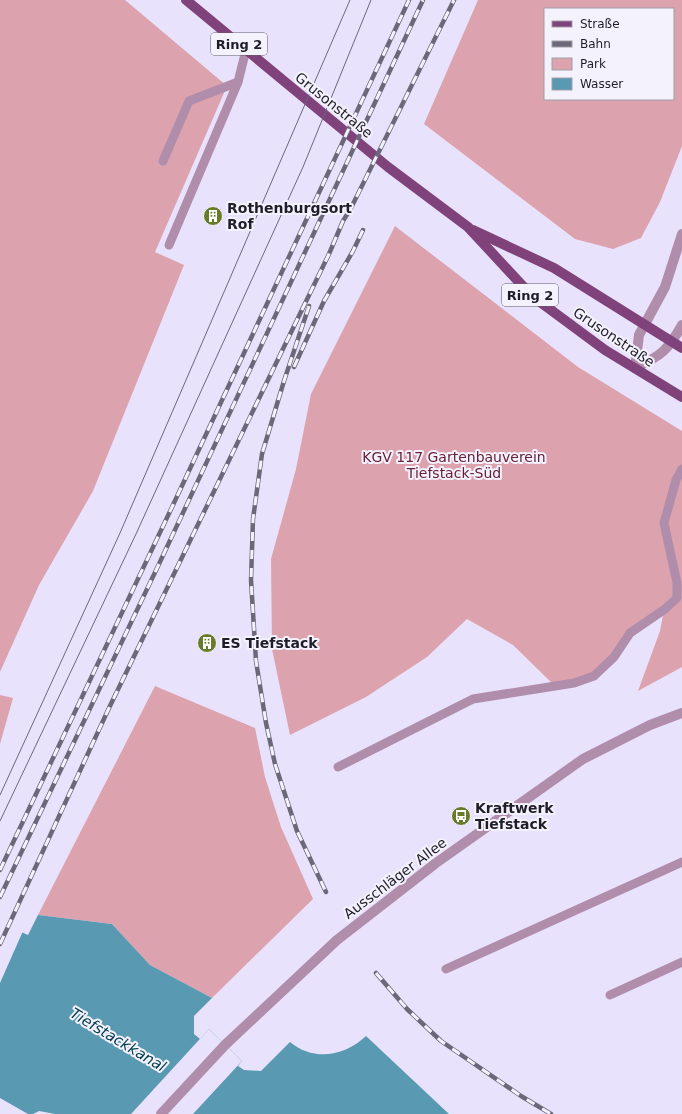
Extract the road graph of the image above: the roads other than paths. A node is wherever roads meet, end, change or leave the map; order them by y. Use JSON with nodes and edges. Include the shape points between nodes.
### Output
{"nodes":[{"id":1,"x":186,"y":0,"type":"edge"},
{"id":2,"x":246,"y":50,"type":"junction"},
{"id":3,"x":238,"y":82,"type":"junction"},
{"id":4,"x":163,"y":161,"type":"dead end"},
{"id":5,"x":468,"y":227,"type":"junction"},
{"id":6,"x":682,"y":234,"type":"edge"},
{"id":7,"x":169,"y":245,"type":"dead end"},
{"id":8,"x":644,"y":325,"type":"junction"},
{"id":9,"x":682,"y":325,"type":"edge"},
{"id":10,"x":672,"y":342,"type":"junction"},
{"id":11,"x":682,"y":348,"type":"edge"},
{"id":12,"x":635,"y":368,"type":"junction"},
{"id":13,"x":682,"y":397,"type":"edge"},
{"id":14,"x":682,"y":469,"type":"edge"},
{"id":15,"x":682,"y":713,"type":"edge"},
{"id":16,"x":338,"y":767,"type":"dead end"},
{"id":17,"x":682,"y":862,"type":"edge"},
{"id":18,"x":682,"y":962,"type":"edge"},
{"id":19,"x":446,"y":969,"type":"dead end"},
{"id":20,"x":610,"y":995,"type":"dead end"},
{"id":21,"x":161,"y":1114,"type":"edge"}],
"edges":[{"from":1,"to":2,"type":"main road","name":"Grusonstraße","number":"Ring 2"},
{"from":2,"to":3,"type":"lane"},
{"from":2,"to":5,"type":"main road","name":"Grusonstraße","number":"Ring 2","via":[[388,167]]},
{"from":3,"to":4,"type":"lane","via":[[189,101]]},
{"from":3,"to":7,"type":"lane"},
{"from":5,"to":8,"type":"main road","name":"Grusonstraße","number":"Ring 2","via":[[554,268]]},
{"from":5,"to":12,"type":"main road","name":"Grusonstraße","number":"Ring 2","via":[[532,296],[597,345]]},
{"from":6,"to":8,"type":"street","via":[[665,287]]},
{"from":8,"to":10,"type":"main road","name":"Grusonstraße","number":"Ring 2"},
{"from":8,"to":12,"type":"street","via":[[638,342]]},
{"from":9,"to":10,"type":"street"},
{"from":10,"to":11,"type":"main road","name":"Grusonstraße","number":"Ring 2"},
{"from":10,"to":12,"type":"street","via":[[657,357]]},
{"from":12,"to":13,"type":"main road","name":"Grusonstraße","number":"Ring 2"},
{"from":14,"to":16,"type":"lane","via":[[676,480],[664,522],[677,583],[677,598],[630,633],[614,657],[594,676],[574,683],[473,699]]},
{"from":15,"to":21,"type":"street","name":"Ausschläger Allee","via":[[650,725],[583,759],[436,863],[337,940],[225,1045]]},
{"from":17,"to":19,"type":"lane"},
{"from":18,"to":20,"type":"lane"}]}
